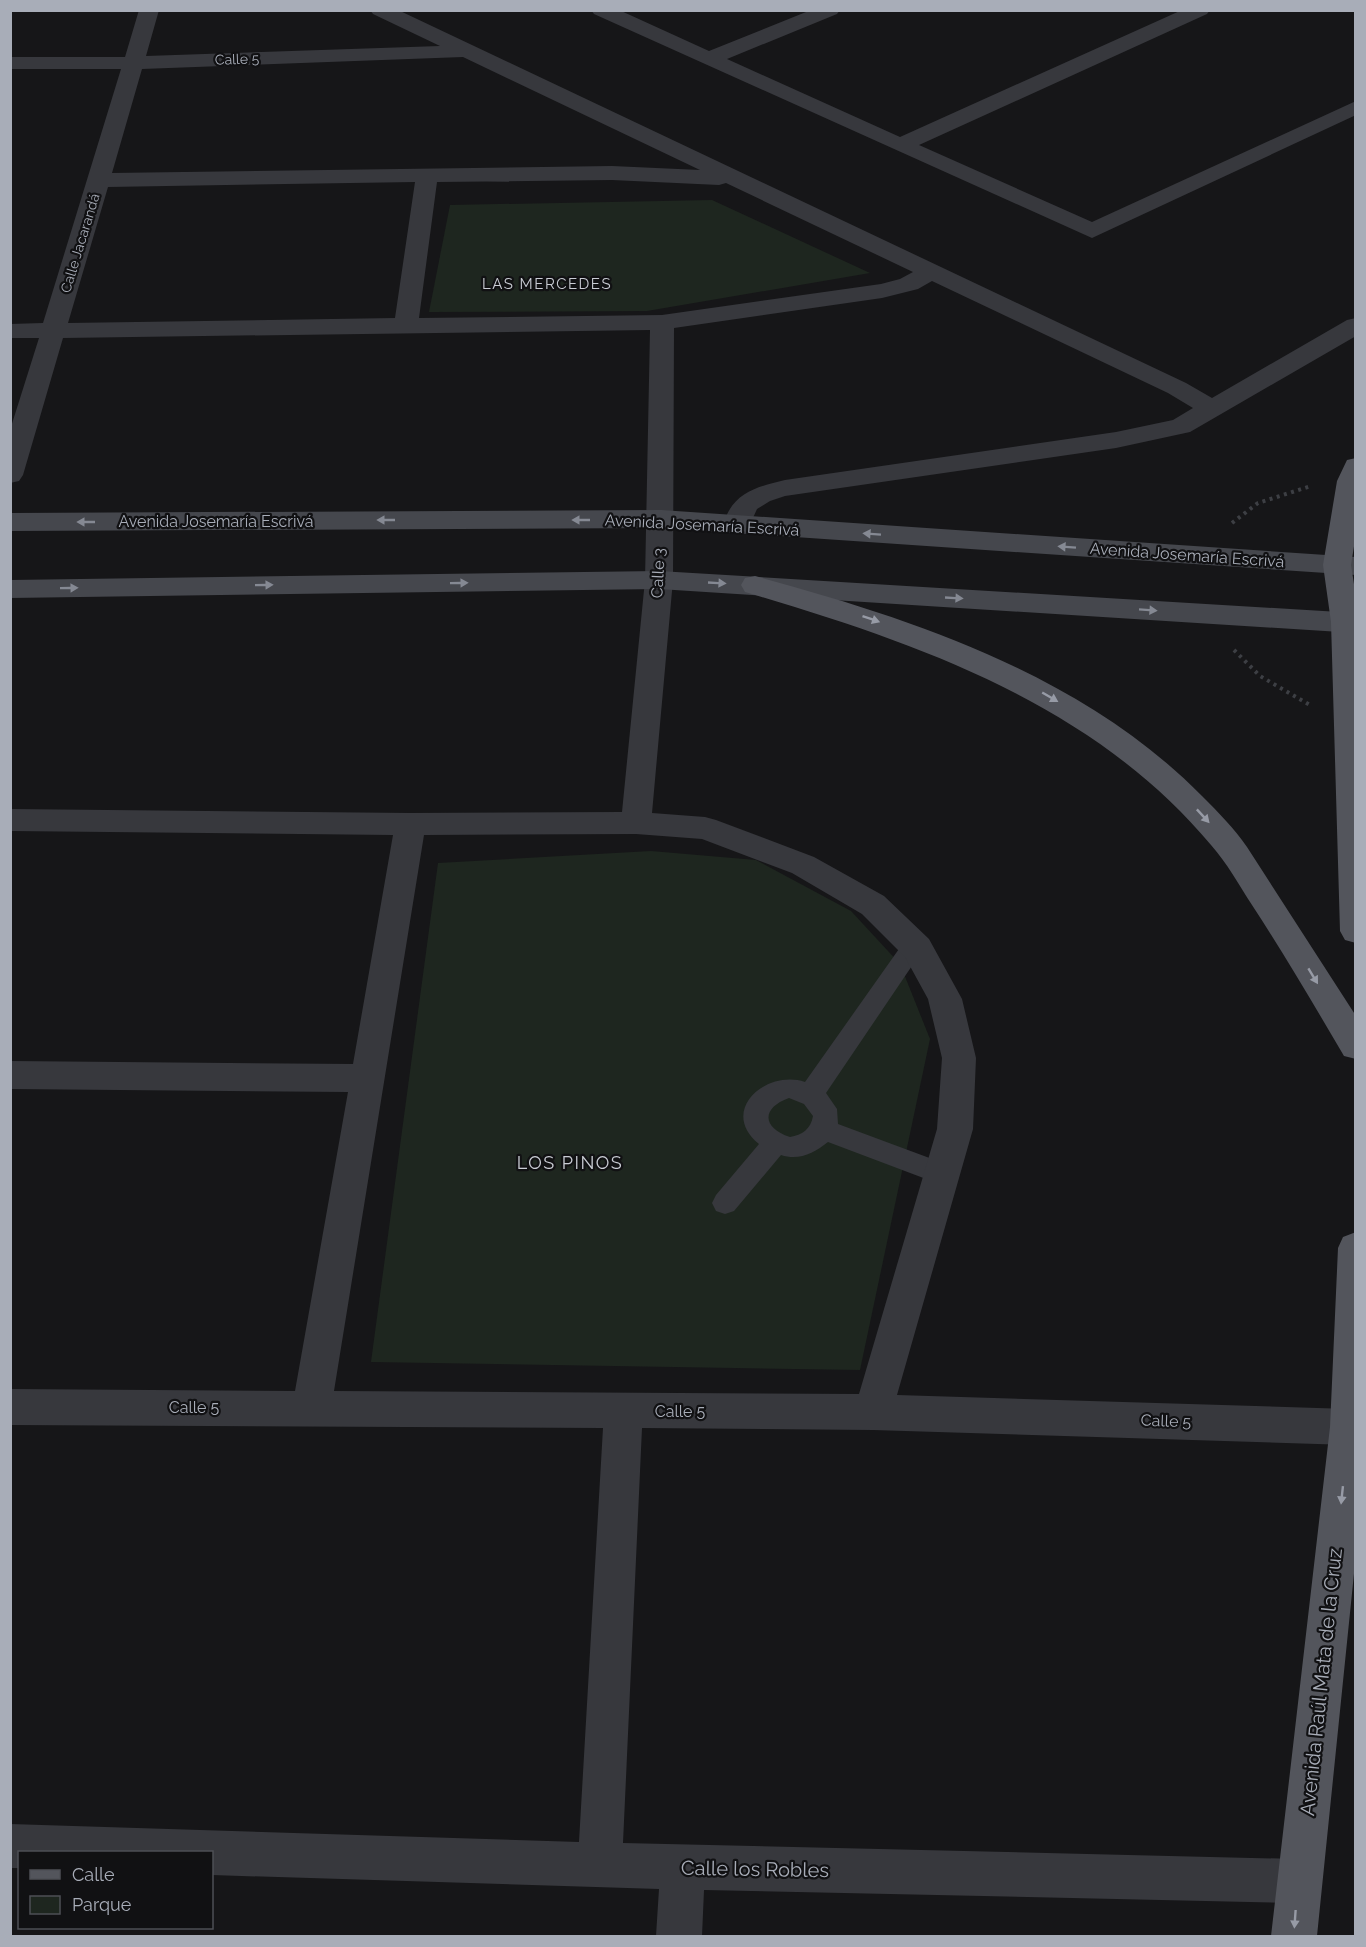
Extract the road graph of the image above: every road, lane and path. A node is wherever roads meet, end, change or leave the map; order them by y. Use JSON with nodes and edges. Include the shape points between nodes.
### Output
{"nodes":[{"id":1,"x":149,"y":10,"type":"edge"},
{"id":2,"x":380,"y":10,"type":"edge"},
{"id":3,"x":601,"y":10,"type":"edge"},
{"id":4,"x":830,"y":10,"type":"edge"},
{"id":5,"x":1200,"y":10,"type":"edge"},
{"id":6,"x":464,"y":51,"type":"junction"},
{"id":7,"x":707,"y":58,"type":"junction"},
{"id":8,"x":10,"y":63,"type":"edge"},
{"id":9,"x":134,"y":63,"type":"junction"},
{"id":10,"x":1356,"y":107,"type":"edge"},
{"id":11,"x":900,"y":145,"type":"junction"},
{"id":12,"x":428,"y":175,"type":"junction"},
{"id":13,"x":736,"y":178,"type":"junction"},
{"id":14,"x":99,"y":180,"type":"junction"},
{"id":15,"x":933,"y":271,"type":"junction"},
{"id":16,"x":662,"y":322,"type":"junction"},
{"id":17,"x":1356,"y":325,"type":"edge"},
{"id":18,"x":406,"y":326,"type":"junction"},
{"id":19,"x":54,"y":330,"type":"junction"},
{"id":20,"x":10,"y":331,"type":"edge"},
{"id":21,"x":1211,"y":408,"type":"junction"},
{"id":22,"x":1356,"y":466,"type":"edge"},
{"id":23,"x":10,"y":475,"type":"edge"},
{"id":24,"x":661,"y":519,"type":"junction"},
{"id":25,"x":10,"y":522,"type":"edge"},
{"id":26,"x":737,"y":525,"type":"junction"},
{"id":27,"x":1346,"y":566,"type":"edge"},
{"id":28,"x":658,"y":580,"type":"junction"},
{"id":29,"x":755,"y":585,"type":"junction"},
{"id":30,"x":10,"y":589,"type":"edge"},
{"id":31,"x":1350,"y":623,"type":"edge"},
{"id":32,"x":10,"y":820,"type":"edge"},
{"id":33,"x":636,"y":823,"type":"junction"},
{"id":34,"x":410,"y":824,"type":"junction"},
{"id":35,"x":1356,"y":931,"type":"edge"},
{"id":36,"x":914,"y":945,"type":"junction"},
{"id":37,"x":1356,"y":1046,"type":"edge"},
{"id":38,"x":10,"y":1075,"type":"edge"},
{"id":39,"x":366,"y":1078,"type":"junction"},
{"id":40,"x":811,"y":1094,"type":"junction"},
{"id":41,"x":823,"y":1129,"type":"junction"},
{"id":42,"x":775,"y":1144,"type":"junction"},
{"id":43,"x":942,"y":1174,"type":"junction"},
{"id":44,"x":725,"y":1203,"type":"dead end"},
{"id":45,"x":1356,"y":1248,"type":"edge"},
{"id":46,"x":10,"y":1407,"type":"edge"},
{"id":47,"x":312,"y":1407,"type":"junction"},
{"id":48,"x":623,"y":1410,"type":"junction"},
{"id":49,"x":873,"y":1412,"type":"junction"},
{"id":50,"x":1349,"y":1427,"type":"junction"},
{"id":51,"x":10,"y":1846,"type":"edge"},
{"id":52,"x":153,"y":1851,"type":"edge"},
{"id":53,"x":213,"y":1853,"type":"edge"},
{"id":54,"x":600,"y":1864,"type":"junction"},
{"id":55,"x":683,"y":1867,"type":"junction"},
{"id":56,"x":1298,"y":1881,"type":"junction"},
{"id":57,"x":679,"y":1936,"type":"edge"},
{"id":58,"x":1294,"y":1936,"type":"edge"}],
"edges":[{"from":1,"to":9,"type":"street","name":"Calle Jacarandá"},
{"from":2,"to":6,"type":"street"},
{"from":3,"to":7,"type":"street"},
{"from":4,"to":7,"type":"street"},
{"from":5,"to":11,"type":"street"},
{"from":6,"to":9,"type":"street","name":"Calle 5"},
{"from":6,"to":13,"type":"street"},
{"from":7,"to":11,"type":"street"},
{"from":8,"to":9,"type":"street","name":"Calle 5"},
{"from":9,"to":14,"type":"street","name":"Calle Jacarandá"},
{"from":10,"to":11,"type":"street","via":[[1092,231]]},
{"from":12,"to":13,"type":"street","via":[[612,172]]},
{"from":12,"to":14,"type":"street"},
{"from":12,"to":18,"type":"street"},
{"from":13,"to":15,"type":"street"},
{"from":14,"to":19,"type":"street","name":"Calle Jacarandá"},
{"from":15,"to":16,"type":"street","via":[[909,284],[882,291]]},
{"from":15,"to":21,"type":"street"},
{"from":16,"to":18,"type":"street"},
{"from":16,"to":24,"type":"street","name":"Calle 3"},
{"from":17,"to":21,"type":"street"},
{"from":18,"to":19,"type":"street"},
{"from":19,"to":20,"type":"street"},
{"from":19,"to":23,"type":"street","name":"Calle Jacarandá"},
{"from":21,"to":26,"type":"street","via":[[1181,426],[1116,440],[759,494],[744,504]]},
{"from":22,"to":27,"type":"main road","via":[[1350,481]]},
{"from":24,"to":25,"type":"main road","name":"Avenida Josemaría Escrivá","one_way":true},
{"from":24,"to":26,"type":"main road","name":"Avenida Josemaría Escrivá"},
{"from":24,"to":28,"type":"street","name":"Calle 3"},
{"from":27,"to":26,"type":"main road","name":"Avenida Josemaría Escrivá","one_way":true},
{"from":27,"to":31,"type":"main road"},
{"from":28,"to":29,"type":"main road","one_way":true},
{"from":30,"to":28,"type":"main road","one_way":true},
{"from":28,"to":33,"type":"street","name":"Calle 3"},
{"from":29,"to":31,"type":"main road","one_way":true},
{"from":29,"to":37,"type":"main road","one_way":true,"via":[[867,618],[986,664],[1046,694],[1125,743],[1176,787],[1223,838]]},
{"from":31,"to":35,"type":"main road"},
{"from":32,"to":34,"type":"street"},
{"from":33,"to":34,"type":"street"},
{"from":33,"to":36,"type":"street","via":[[705,828],[803,865],[873,905]]},
{"from":34,"to":39,"type":"street"},
{"from":36,"to":40,"type":"lane"},
{"from":36,"to":43,"type":"street","via":[[945,999],[959,1058],[955,1130]]},
{"from":38,"to":39,"type":"street"},
{"from":39,"to":47,"type":"street"},
{"from":40,"to":41,"type":"lane","via":[[825,1111]]},
{"from":40,"to":42,"type":"lane","via":[[789,1088],[776,1090],[759,1103],[755,1122],[759,1131]]},
{"from":41,"to":42,"type":"lane","via":[[817,1137],[798,1146]]},
{"from":41,"to":43,"type":"lane"},
{"from":42,"to":44,"type":"lane"},
{"from":43,"to":49,"type":"street"},
{"from":45,"to":50,"type":"main road","name":"Avenida Raúl Mata de la Cruz"},
{"from":46,"to":47,"type":"street","name":"Calle 5"},
{"from":47,"to":48,"type":"street","name":"Calle 5"},
{"from":48,"to":49,"type":"street","name":"Calle 5"},
{"from":48,"to":54,"type":"street"},
{"from":49,"to":50,"type":"street","name":"Calle 5"},
{"from":50,"to":56,"type":"main road","name":"Avenida Raúl Mata de la Cruz","one_way":true},
{"from":51,"to":52,"type":"street","name":"Calle los Robles"},
{"from":53,"to":54,"type":"street","name":"Calle los Robles"},
{"from":54,"to":55,"type":"street","name":"Calle los Robles"},
{"from":55,"to":56,"type":"street","name":"Calle los Robles"},
{"from":55,"to":57,"type":"street"},
{"from":56,"to":58,"type":"main road","name":"Avenida Raúl Mata de la Cruz","one_way":true}]}
